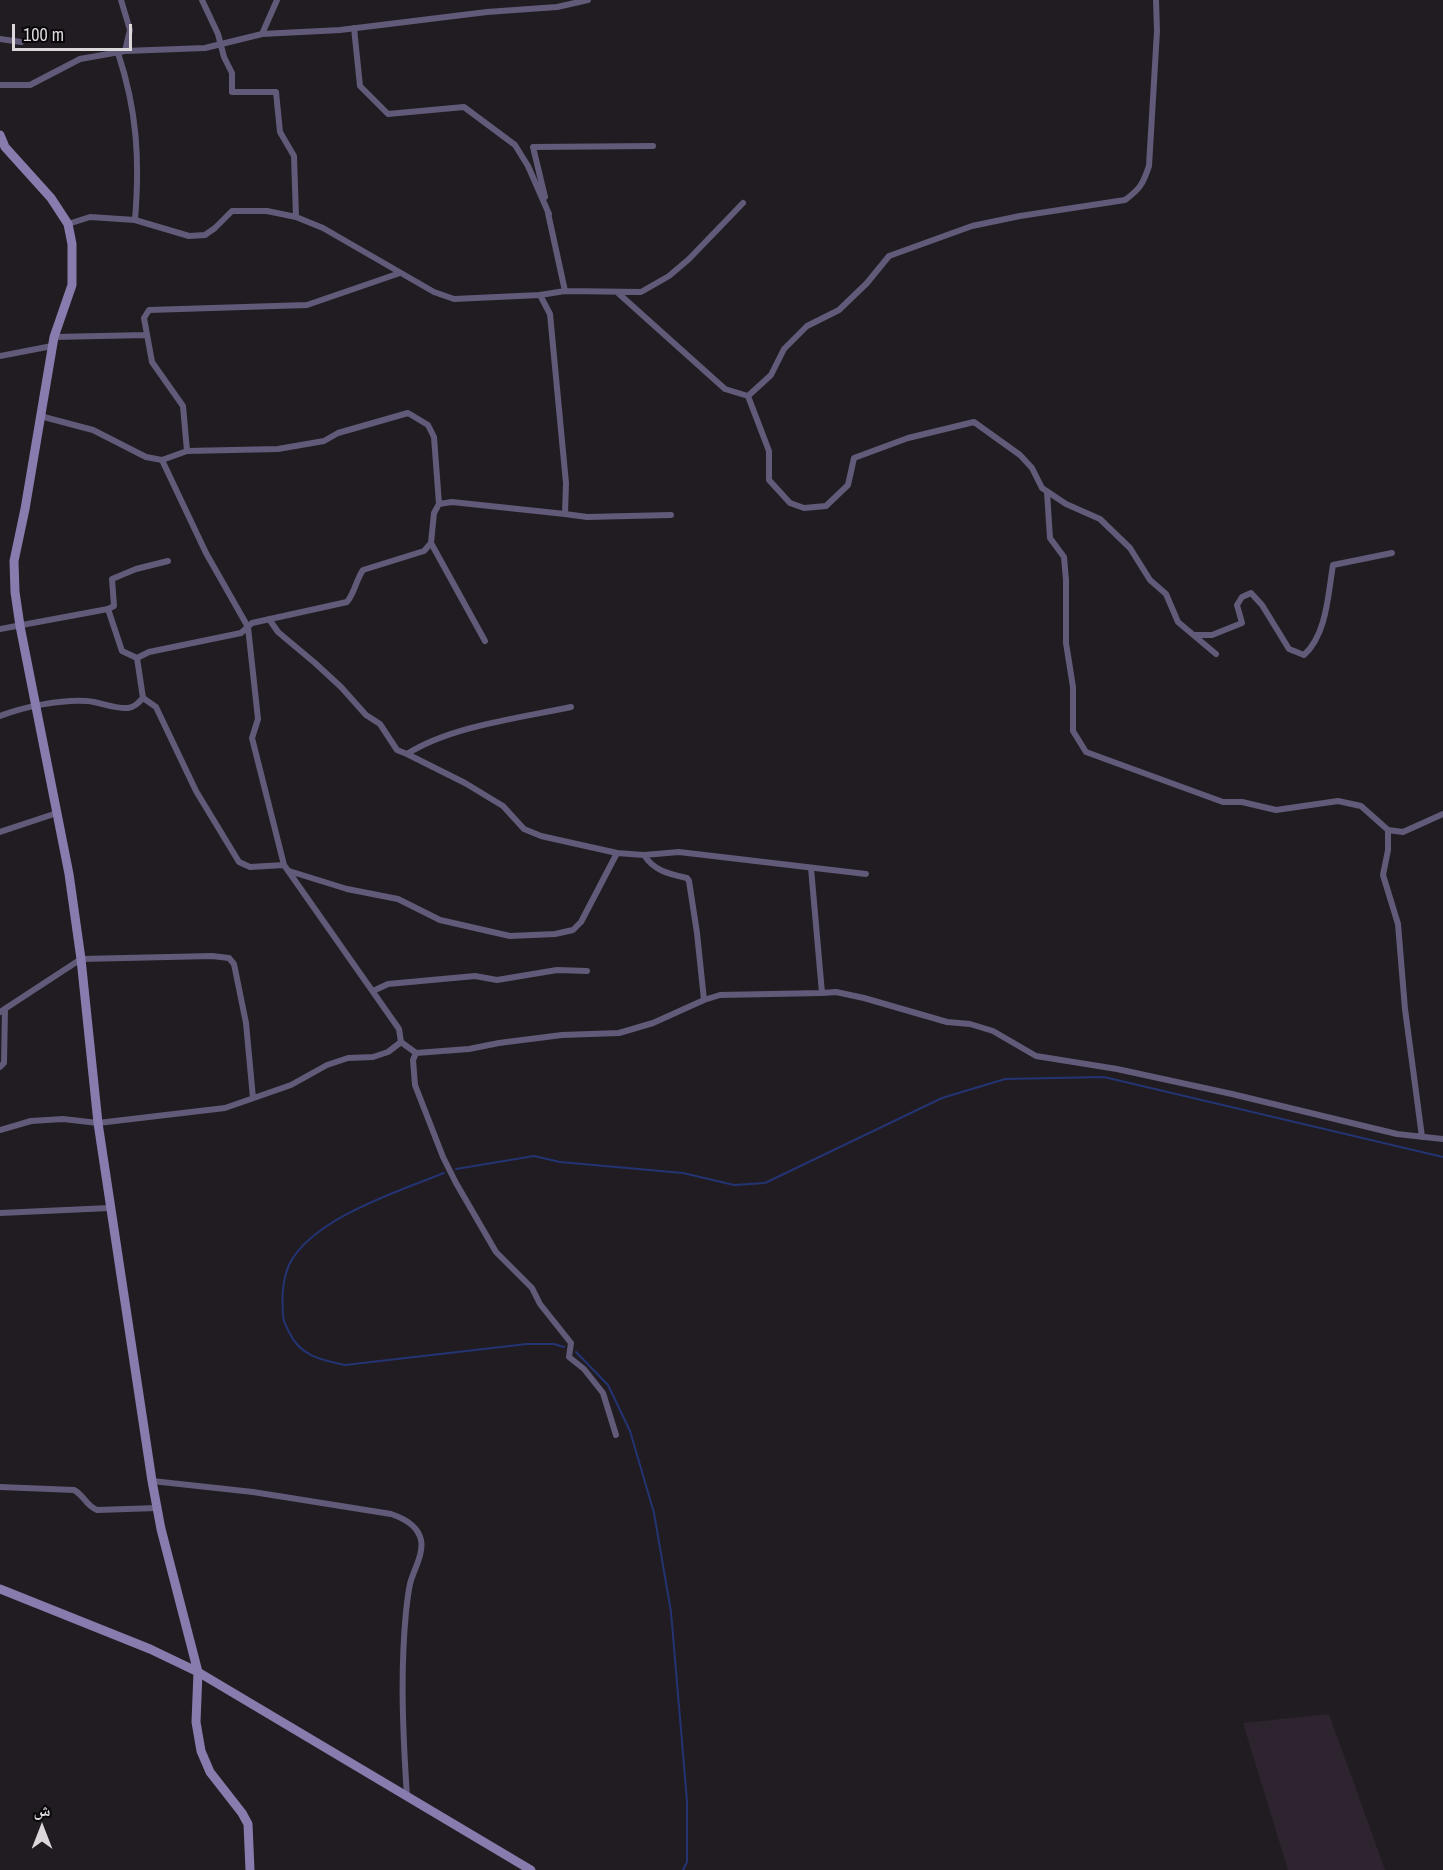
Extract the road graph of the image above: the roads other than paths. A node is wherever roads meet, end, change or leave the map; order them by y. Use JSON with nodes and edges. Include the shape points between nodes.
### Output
{"nodes":[{"id":1,"x":121,"y":0,"type":"edge"},
{"id":2,"x":202,"y":0,"type":"edge"},
{"id":3,"x":277,"y":0,"type":"edge"},
{"id":4,"x":588,"y":0,"type":"edge"},
{"id":5,"x":1156,"y":0,"type":"edge"},
{"id":6,"x":354,"y":28,"type":"junction"},
{"id":7,"x":262,"y":34,"type":"junction"},
{"id":8,"x":0,"y":39,"type":"edge"},
{"id":9,"x":21,"y":42,"type":"dead end"},
{"id":10,"x":220,"y":44,"type":"junction"},
{"id":11,"x":122,"y":52,"type":"junction"},
{"id":12,"x":0,"y":85,"type":"edge"},
{"id":13,"x":0,"y":135,"type":"edge"},
{"id":14,"x":653,"y":146,"type":"dead end"},
{"id":15,"x":743,"y":203,"type":"dead end"},
{"id":16,"x":549,"y":214,"type":"junction"},
{"id":17,"x":296,"y":217,"type":"junction"},
{"id":18,"x":135,"y":220,"type":"junction"},
{"id":19,"x":68,"y":224,"type":"junction"},
{"id":20,"x":400,"y":273,"type":"junction"},
{"id":21,"x":565,"y":291,"type":"junction"},
{"id":22,"x":618,"y":293,"type":"junction"},
{"id":23,"x":540,"y":295,"type":"junction"},
{"id":24,"x":146,"y":335,"type":"junction"},
{"id":25,"x":53,"y":342,"type":"junction"},
{"id":26,"x":0,"y":356,"type":"edge"},
{"id":27,"x":748,"y":396,"type":"junction"},
{"id":28,"x":40,"y":416,"type":"junction"},
{"id":29,"x":187,"y":451,"type":"junction"},
{"id":30,"x":162,"y":460,"type":"junction"},
{"id":31,"x":1047,"y":492,"type":"junction"},
{"id":32,"x":440,"y":504,"type":"junction"},
{"id":33,"x":565,"y":514,"type":"junction"},
{"id":34,"x":671,"y":515,"type":"dead end"},
{"id":35,"x":431,"y":543,"type":"junction"},
{"id":36,"x":1392,"y":553,"type":"dead end"},
{"id":37,"x":168,"y":561,"type":"dead end"},
{"id":38,"x":108,"y":609,"type":"junction"},
{"id":39,"x":269,"y":619,"type":"junction"},
{"id":40,"x":20,"y":626,"type":"junction"},
{"id":41,"x":248,"y":627,"type":"junction"},
{"id":42,"x":0,"y":629,"type":"edge"},
{"id":43,"x":1195,"y":635,"type":"junction"},
{"id":44,"x":485,"y":641,"type":"dead end"},
{"id":45,"x":1216,"y":654,"type":"dead end"},
{"id":46,"x":137,"y":658,"type":"junction"},
{"id":47,"x":143,"y":698,"type":"junction"},
{"id":48,"x":36,"y":706,"type":"junction"},
{"id":49,"x":571,"y":707,"type":"dead end"},
{"id":50,"x":0,"y":716,"type":"edge"},
{"id":51,"x":407,"y":753,"type":"junction"},
{"id":52,"x":57,"y":813,"type":"junction"},
{"id":53,"x":1443,"y":814,"type":"edge"},
{"id":54,"x":1388,"y":830,"type":"junction"},
{"id":55,"x":0,"y":832,"type":"edge"},
{"id":56,"x":617,"y":853,"type":"junction"},
{"id":57,"x":644,"y":855,"type":"junction"},
{"id":58,"x":284,"y":865,"type":"junction"},
{"id":59,"x":811,"y":868,"type":"junction"},
{"id":60,"x":289,"y":871,"type":"junction"},
{"id":61,"x":867,"y":874,"type":"dead end"},
{"id":62,"x":81,"y":959,"type":"junction"},
{"id":63,"x":587,"y":970,"type":"dead end"},
{"id":64,"x":373,"y":991,"type":"junction"},
{"id":65,"x":822,"y":993,"type":"junction"},
{"id":66,"x":704,"y":1000,"type":"junction"},
{"id":67,"x":2,"y":1010,"type":"edge"},
{"id":68,"x":401,"y":1042,"type":"junction"},
{"id":69,"x":417,"y":1053,"type":"junction"},
{"id":70,"x":0,"y":1066,"type":"edge"},
{"id":71,"x":253,"y":1098,"type":"junction"},
{"id":72,"x":98,"y":1123,"type":"junction"},
{"id":73,"x":0,"y":1130,"type":"edge"},
{"id":74,"x":1422,"y":1137,"type":"junction"},
{"id":75,"x":1443,"y":1139,"type":"edge"},
{"id":76,"x":110,"y":1208,"type":"junction"},
{"id":77,"x":0,"y":1213,"type":"edge"},
{"id":78,"x":616,"y":1435,"type":"dead end"},
{"id":79,"x":152,"y":1481,"type":"junction"},
{"id":80,"x":0,"y":1487,"type":"edge"},
{"id":81,"x":157,"y":1508,"type":"junction"},
{"id":82,"x":0,"y":1589,"type":"edge"},
{"id":83,"x":198,"y":1672,"type":"junction"},
{"id":84,"x":407,"y":1797,"type":"junction"},
{"id":85,"x":250,"y":1870,"type":"edge"},
{"id":86,"x":531,"y":1870,"type":"edge"}],
"edges":[{"from":1,"to":11,"type":"street","via":[[129,30]]},
{"from":2,"to":10,"type":"street"},
{"from":3,"to":7,"type":"street"},
{"from":4,"to":6,"type":"street","via":[[557,7]]},
{"from":5,"to":27,"type":"street","via":[[1149,166],[1137,191],[1125,200],[972,226],[890,256],[839,310],[807,326],[784,349],[771,375]]},
{"from":6,"to":7,"type":"street"},
{"from":6,"to":16,"type":"street","via":[[360,86],[388,114],[464,107],[515,145]]},
{"from":7,"to":10,"type":"street"},
{"from":8,"to":9,"type":"street"},
{"from":10,"to":11,"type":"street"},
{"from":10,"to":17,"type":"street","via":[[232,72],[232,92],[276,92],[280,132],[294,156]]},
{"from":11,"to":12,"type":"street","via":[[80,59],[30,85]]},
{"from":11,"to":18,"type":"street","via":[[135,119],[139,177]]},
{"from":13,"to":19,"type":"street","via":[[5,147],[51,198]]},
{"from":14,"to":16,"type":"street","via":[[533,147]]},
{"from":15,"to":22,"type":"street","via":[[669,276],[641,292]]},
{"from":16,"to":21,"type":"street"},
{"from":17,"to":18,"type":"street","via":[[267,211],[232,211],[204,235],[189,236]]},
{"from":17,"to":20,"type":"street","via":[[323,228]]},
{"from":18,"to":19,"type":"street","via":[[90,217]]},
{"from":19,"to":25,"type":"street","via":[[72,285]]},
{"from":20,"to":23,"type":"street","via":[[454,298]]},
{"from":20,"to":24,"type":"street","via":[[307,305],[149,310],[144,318]]},
{"from":21,"to":22,"type":"street"},
{"from":21,"to":23,"type":"street"},
{"from":22,"to":27,"type":"street","via":[[725,388]]},
{"from":23,"to":33,"type":"street","via":[[550,314],[566,483]]},
{"from":24,"to":25,"type":"street"},
{"from":24,"to":29,"type":"street","via":[[152,362],[183,406]]},
{"from":25,"to":26,"type":"street"},
{"from":25,"to":28,"type":"street"},
{"from":27,"to":31,"type":"street","via":[[769,451],[769,480],[790,503],[804,508],[826,506],[848,486],[854,458],[908,438],[974,422],[1020,455]]},
{"from":28,"to":30,"type":"street","via":[[93,430],[146,457]]},
{"from":28,"to":40,"type":"street","via":[[14,561]]},
{"from":29,"to":30,"type":"street"},
{"from":29,"to":32,"type":"street","via":[[278,449],[324,441],[338,433],[408,413],[428,425],[434,437]]},
{"from":30,"to":41,"type":"street","via":[[206,553]]},
{"from":31,"to":43,"type":"street","via":[[1100,519],[1130,548],[1150,579],[1166,594],[1178,622]]},
{"from":31,"to":54,"type":"street","via":[[1050,538],[1064,557],[1074,731],[1086,752],[1223,802],[1276,810],[1338,801],[1361,806]]},
{"from":32,"to":33,"type":"street"},
{"from":32,"to":35,"type":"street","via":[[434,513]]},
{"from":33,"to":34,"type":"street"},
{"from":35,"to":39,"type":"street","via":[[424,551],[363,570],[347,602]]},
{"from":35,"to":44,"type":"street"},
{"from":36,"to":43,"type":"street","via":[[1333,565],[1323,622],[1313,647],[1304,655],[1289,649],[1251,593],[1237,605],[1242,623],[1212,635]]},
{"from":37,"to":38,"type":"street","via":[[112,579],[114,606]]},
{"from":38,"to":40,"type":"street"},
{"from":38,"to":46,"type":"street","via":[[122,651]]},
{"from":39,"to":41,"type":"street"},
{"from":39,"to":51,"type":"street","via":[[278,632],[380,724],[397,750]]},
{"from":40,"to":42,"type":"street"},
{"from":40,"to":48,"type":"street"},
{"from":41,"to":46,"type":"street","via":[[241,633],[149,652]]},
{"from":41,"to":58,"type":"street","via":[[258,719],[252,738]]},
{"from":43,"to":45,"type":"street"},
{"from":46,"to":47,"type":"street"},
{"from":47,"to":48,"type":"street","via":[[135,706],[125,708],[88,700]]},
{"from":47,"to":58,"type":"street","via":[[156,707],[196,792],[239,862],[250,867]]},
{"from":48,"to":50,"type":"street"},
{"from":48,"to":52,"type":"street"},
{"from":49,"to":51,"type":"street","via":[[473,728],[424,743]]},
{"from":51,"to":56,"type":"street","via":[[503,806],[524,829]]},
{"from":52,"to":55,"type":"street"},
{"from":52,"to":62,"type":"street"},
{"from":53,"to":54,"type":"street","via":[[1403,832]]},
{"from":54,"to":74,"type":"street","via":[[1383,875],[1398,924]]},
{"from":56,"to":57,"type":"street"},
{"from":56,"to":60,"type":"street","via":[[581,922],[573,930],[534,937],[510,936],[440,920],[398,899],[347,889]]},
{"from":57,"to":59,"type":"street","via":[[679,852]]},
{"from":57,"to":66,"type":"street","via":[[661,872],[689,881]]},
{"from":58,"to":60,"type":"street"},
{"from":59,"to":61,"type":"street"},
{"from":59,"to":65,"type":"street"},
{"from":60,"to":64,"type":"street"},
{"from":62,"to":67,"type":"street"},
{"from":62,"to":71,"type":"street","via":[[229,958],[234,964],[246,1023]]},
{"from":62,"to":72,"type":"street"},
{"from":63,"to":64,"type":"street","via":[[557,970],[497,980],[475,976],[388,984]]},
{"from":64,"to":68,"type":"street","via":[[399,1029]]},
{"from":65,"to":66,"type":"street","via":[[720,995]]},
{"from":65,"to":74,"type":"street","via":[[864,998],[947,1022],[970,1024],[993,1031],[1036,1056],[1116,1069]]},
{"from":66,"to":69,"type":"street","via":[[619,1033],[562,1035]]},
{"from":67,"to":70,"type":"street","via":[[4,1063]]},
{"from":68,"to":69,"type":"street"},
{"from":68,"to":71,"type":"street","via":[[388,1052],[327,1065]]},
{"from":69,"to":78,"type":"street","via":[[413,1060],[415,1085],[456,1183],[496,1252],[532,1288],[571,1343],[569,1357],[603,1393]]},
{"from":71,"to":72,"type":"street","via":[[202,1112]]},
{"from":72,"to":73,"type":"street","via":[[42,1120]]},
{"from":72,"to":76,"type":"street"},
{"from":74,"to":75,"type":"street"},
{"from":76,"to":77,"type":"street"},
{"from":76,"to":79,"type":"street"},
{"from":79,"to":81,"type":"street"},
{"from":79,"to":84,"type":"street","via":[[391,1514],[404,1518],[419,1535],[422,1543],[410,1584],[404,1654]]},
{"from":80,"to":81,"type":"street","via":[[74,1490],[97,1510]]},
{"from":81,"to":83,"type":"street"},
{"from":82,"to":83,"type":"street"},
{"from":83,"to":84,"type":"street"},
{"from":83,"to":85,"type":"street","via":[[196,1722],[201,1751],[210,1772],[248,1824]]},
{"from":84,"to":86,"type":"street"}]}
